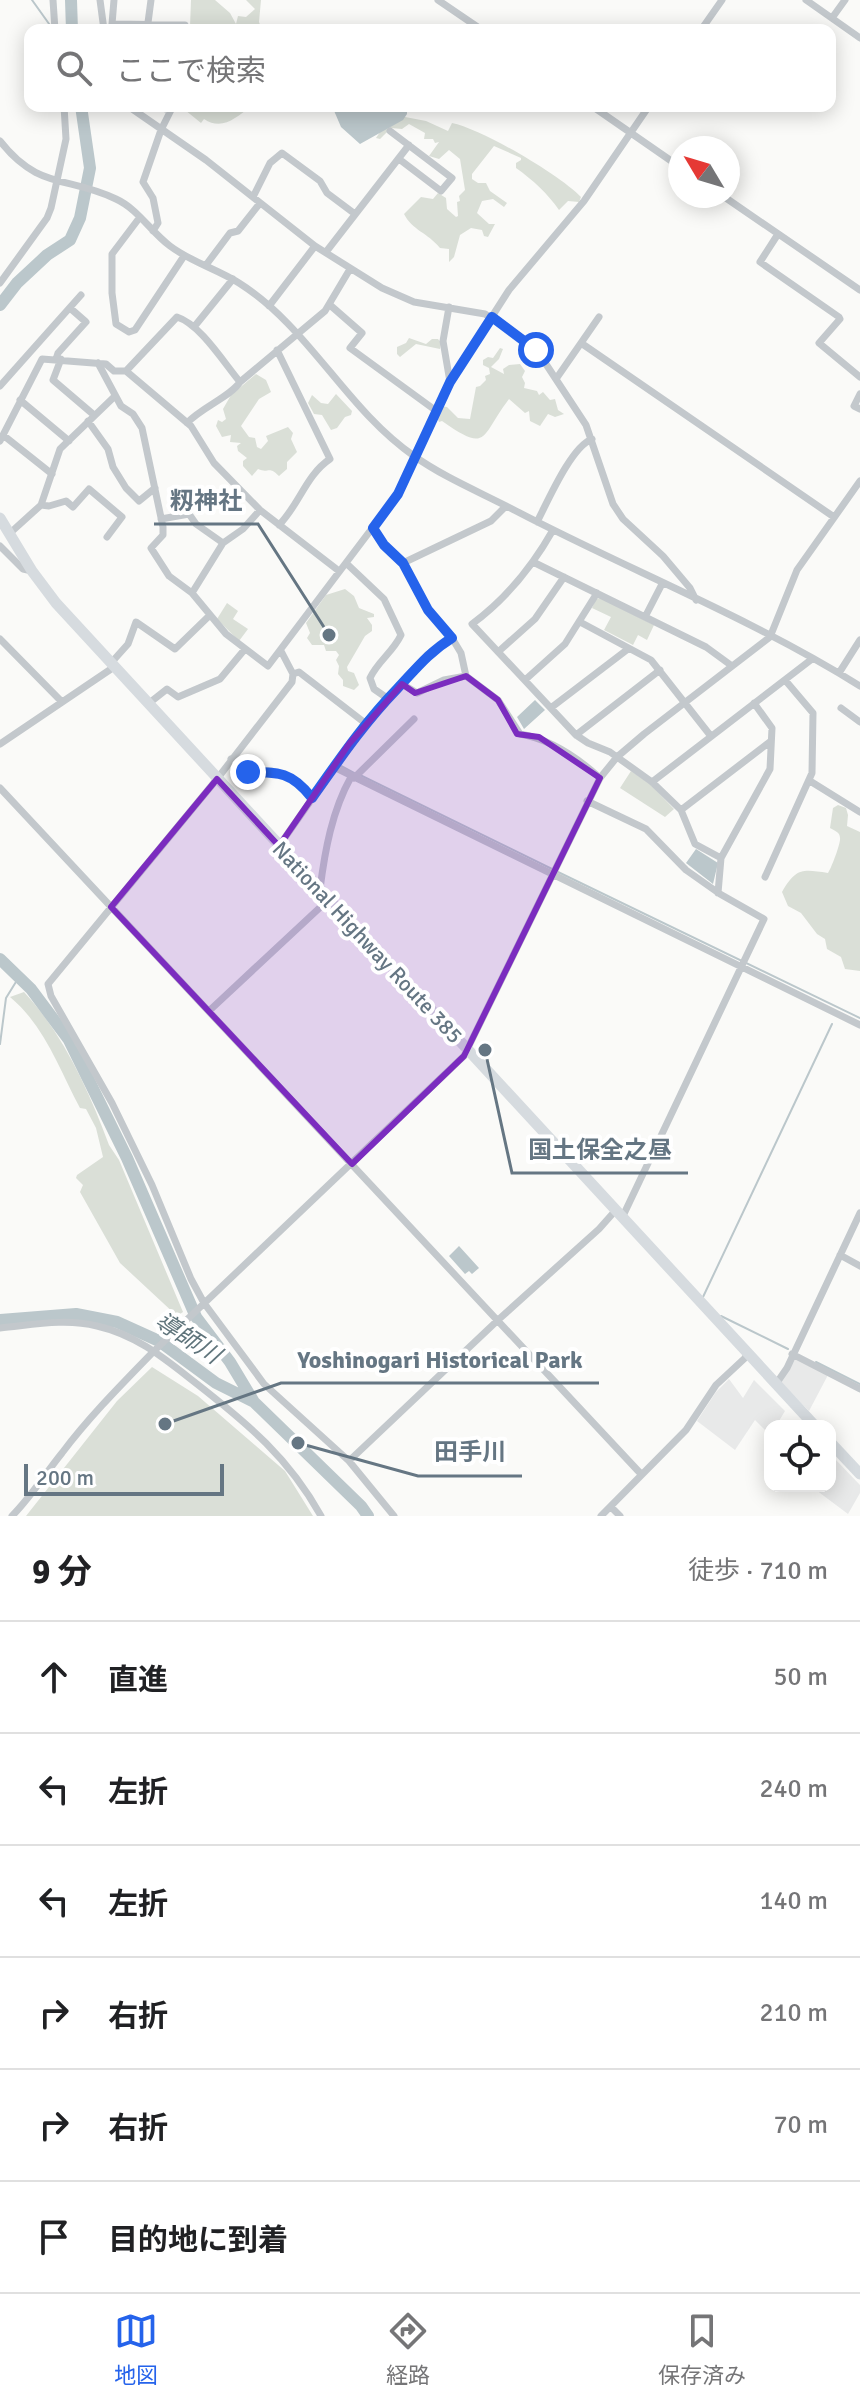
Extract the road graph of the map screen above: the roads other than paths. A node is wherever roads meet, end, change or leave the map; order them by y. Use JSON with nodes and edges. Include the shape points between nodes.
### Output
{"nodes":[{"id":1,"x":53,"y":0,"type":"edge"},
{"id":2,"x":100,"y":0,"type":"edge"},
{"id":3,"x":114,"y":0,"type":"edge"},
{"id":4,"x":151,"y":0,"type":"edge"},
{"id":5,"x":438,"y":0,"type":"edge"},
{"id":6,"x":722,"y":0,"type":"edge"},
{"id":7,"x":806,"y":0,"type":"edge"},
{"id":8,"x":845,"y":0,"type":"edge"},
{"id":9,"x":832,"y":18,"type":"junction"},
{"id":10,"x":55,"y":24,"type":"edge"},
{"id":11,"x":103,"y":24,"type":"edge"},
{"id":12,"x":112,"y":24,"type":"edge"},
{"id":13,"x":148,"y":24,"type":"edge"},
{"id":14,"x":473,"y":24,"type":"edge"},
{"id":15,"x":705,"y":24,"type":"edge"},
{"id":16,"x":860,"y":38,"type":"edge"},
{"id":17,"x":64,"y":112,"type":"edge"},
{"id":18,"x":136,"y":112,"type":"edge"},
{"id":19,"x":170,"y":112,"type":"edge"},
{"id":20,"x":601,"y":112,"type":"edge"},
{"id":21,"x":645,"y":112,"type":"edge"},
{"id":22,"x":161,"y":130,"type":"junction"},
{"id":23,"x":390,"y":131,"type":"dead end"},
{"id":24,"x":631,"y":133,"type":"junction"},
{"id":25,"x":0,"y":141,"type":"edge"},
{"id":26,"x":409,"y":145,"type":"junction"},
{"id":27,"x":399,"y":159,"type":"junction"},
{"id":28,"x":668,"y":159,"type":"edge"},
{"id":29,"x":59,"y":183,"type":"junction"},
{"id":30,"x":256,"y":200,"type":"junction"},
{"id":31,"x":740,"y":208,"type":"edge"},
{"id":32,"x":355,"y":214,"type":"junction"},
{"id":33,"x":140,"y":217,"type":"junction"},
{"id":34,"x":153,"y":231,"type":"junction"},
{"id":35,"x":778,"y":234,"type":"junction"},
{"id":36,"x":315,"y":246,"type":"junction"},
{"id":37,"x":326,"y":252,"type":"junction"},
{"id":38,"x":184,"y":256,"type":"junction"},
{"id":39,"x":206,"y":265,"type":"junction"},
{"id":40,"x":350,"y":269,"type":"junction"},
{"id":41,"x":233,"y":279,"type":"junction"},
{"id":42,"x":0,"y":283,"type":"edge"},
{"id":43,"x":860,"y":290,"type":"edge"},
{"id":44,"x":81,"y":295,"type":"dead end"},
{"id":45,"x":330,"y":305,"type":"junction"},
{"id":46,"x":269,"y":306,"type":"junction"},
{"id":47,"x":449,"y":307,"type":"junction"},
{"id":48,"x":70,"y":308,"type":"junction"},
{"id":49,"x":492,"y":317,"type":"junction"},
{"id":50,"x":599,"y":317,"type":"dead end"},
{"id":51,"x":194,"y":327,"type":"junction"},
{"id":52,"x":296,"y":334,"type":"junction"},
{"id":53,"x":581,"y":343,"type":"junction"},
{"id":54,"x":32,"y":350,"type":"junction"},
{"id":55,"x":277,"y":350,"type":"junction"},
{"id":56,"x":42,"y":359,"type":"junction"},
{"id":57,"x":58,"y":359,"type":"junction"},
{"id":58,"x":101,"y":364,"type":"junction"},
{"id":59,"x":126,"y":371,"type":"junction"},
{"id":60,"x":860,"y":377,"type":"edge"},
{"id":61,"x":556,"y":379,"type":"junction"},
{"id":62,"x":240,"y":382,"type":"junction"},
{"id":63,"x":450,"y":382,"type":"junction"},
{"id":64,"x":0,"y":386,"type":"edge"},
{"id":65,"x":860,"y":394,"type":"edge"},
{"id":66,"x":115,"y":396,"type":"junction"},
{"id":67,"x":20,"y":400,"type":"junction"},
{"id":68,"x":860,"y":409,"type":"edge"},
{"id":69,"x":435,"y":410,"type":"junction"},
{"id":70,"x":91,"y":418,"type":"junction"},
{"id":71,"x":187,"y":423,"type":"junction"},
{"id":72,"x":2,"y":438,"type":"edge"},
{"id":73,"x":592,"y":439,"type":"junction"},
{"id":74,"x":69,"y":441,"type":"junction"},
{"id":75,"x":414,"y":456,"type":"junction"},
{"id":76,"x":52,"y":474,"type":"junction"},
{"id":77,"x":860,"y":481,"type":"edge"},
{"id":78,"x":155,"y":488,"type":"junction"},
{"id":79,"x":41,"y":505,"type":"junction"},
{"id":80,"x":506,"y":506,"type":"junction"},
{"id":81,"x":260,"y":510,"type":"junction"},
{"id":82,"x":834,"y":517,"type":"junction"},
{"id":83,"x":0,"y":518,"type":"edge"},
{"id":84,"x":161,"y":519,"type":"junction"},
{"id":85,"x":537,"y":522,"type":"junction"},
{"id":86,"x":279,"y":525,"type":"junction"},
{"id":87,"x":373,"y":528,"type":"junction"},
{"id":88,"x":553,"y":530,"type":"junction"},
{"id":89,"x":9,"y":534,"type":"junction"},
{"id":90,"x":107,"y":537,"type":"dead end"},
{"id":91,"x":223,"y":543,"type":"junction"},
{"id":92,"x":0,"y":546,"type":"edge"},
{"id":93,"x":533,"y":562,"type":"junction"},
{"id":94,"x":346,"y":563,"type":"junction"},
{"id":95,"x":403,"y":563,"type":"junction"},
{"id":96,"x":32,"y":571,"type":"junction"},
{"id":97,"x":339,"y":571,"type":"junction"},
{"id":98,"x":564,"y":577,"type":"junction"},
{"id":99,"x":662,"y":584,"type":"junction"},
{"id":100,"x":192,"y":593,"type":"junction"},
{"id":101,"x":597,"y":593,"type":"junction"},
{"id":102,"x":696,"y":600,"type":"junction"},
{"id":103,"x":210,"y":615,"type":"junction"},
{"id":104,"x":645,"y":617,"type":"junction"},
{"id":105,"x":580,"y":622,"type":"junction"},
{"id":106,"x":770,"y":637,"type":"junction"},
{"id":107,"x":452,"y":638,"type":"junction"},
{"id":108,"x":0,"y":639,"type":"edge"},
{"id":109,"x":860,"y":640,"type":"edge"},
{"id":110,"x":245,"y":649,"type":"junction"},
{"id":111,"x":628,"y":649,"type":"junction"},
{"id":112,"x":281,"y":651,"type":"junction"},
{"id":113,"x":498,"y":652,"type":"junction"},
{"id":114,"x":812,"y":659,"type":"junction"},
{"id":115,"x":112,"y":665,"type":"junction"},
{"id":116,"x":732,"y":666,"type":"junction"},
{"id":117,"x":660,"y":670,"type":"junction"},
{"id":118,"x":839,"y":673,"type":"junction"},
{"id":119,"x":293,"y":674,"type":"junction"},
{"id":120,"x":466,"y":676,"type":"junction"},
{"id":121,"x":525,"y":680,"type":"junction"},
{"id":122,"x":785,"y":680,"type":"junction"},
{"id":123,"x":402,"y":684,"type":"junction"},
{"id":124,"x":860,"y":686,"type":"edge"},
{"id":125,"x":387,"y":698,"type":"junction"},
{"id":126,"x":62,"y":702,"type":"junction"},
{"id":127,"x":686,"y":702,"type":"junction"},
{"id":128,"x":754,"y":703,"type":"junction"},
{"id":129,"x":148,"y":704,"type":"junction"},
{"id":130,"x":552,"y":707,"type":"junction"},
{"id":131,"x":841,"y":708,"type":"dead end"},
{"id":132,"x":414,"y":719,"type":"dead end"},
{"id":133,"x":860,"y":722,"type":"edge"},
{"id":134,"x":365,"y":723,"type":"junction"},
{"id":135,"x":576,"y":735,"type":"junction"},
{"id":136,"x":710,"y":735,"type":"junction"},
{"id":137,"x":771,"y":741,"type":"junction"},
{"id":138,"x":0,"y":744,"type":"edge"},
{"id":139,"x":617,"y":757,"type":"junction"},
{"id":140,"x":231,"y":759,"type":"junction"},
{"id":141,"x":334,"y":767,"type":"junction"},
{"id":142,"x":352,"y":777,"type":"junction"},
{"id":143,"x":600,"y":778,"type":"junction"},
{"id":144,"x":217,"y":779,"type":"junction"},
{"id":145,"x":810,"y":781,"type":"junction"},
{"id":146,"x":652,"y":782,"type":"junction"},
{"id":147,"x":0,"y":788,"type":"edge"},
{"id":148,"x":312,"y":798,"type":"junction"},
{"id":149,"x":587,"y":801,"type":"junction"},
{"id":150,"x":681,"y":810,"type":"junction"},
{"id":151,"x":860,"y":812,"type":"edge"},
{"id":152,"x":279,"y":846,"type":"junction"},
{"id":153,"x":721,"y":858,"type":"junction"},
{"id":154,"x":551,"y":875,"type":"junction"},
{"id":155,"x":765,"y":877,"type":"dead end"},
{"id":156,"x":718,"y":893,"type":"junction"},
{"id":157,"x":324,"y":895,"type":"junction"},
{"id":158,"x":111,"y":907,"type":"junction"},
{"id":159,"x":742,"y":967,"type":"junction"},
{"id":160,"x":209,"y":1011,"type":"junction"},
{"id":161,"x":860,"y":1025,"type":"edge"},
{"id":162,"x":467,"y":1049,"type":"junction"},
{"id":163,"x":352,"y":1164,"type":"junction"},
{"id":164,"x":860,"y":1213,"type":"edge"},
{"id":165,"x":619,"y":1214,"type":"junction"},
{"id":166,"x":840,"y":1255,"type":"junction"},
{"id":167,"x":860,"y":1266,"type":"edge"},
{"id":168,"x":204,"y":1303,"type":"junction"},
{"id":169,"x":498,"y":1320,"type":"junction"},
{"id":170,"x":0,"y":1328,"type":"edge"},
{"id":171,"x":154,"y":1351,"type":"junction"},
{"id":172,"x":747,"y":1353,"type":"junction"},
{"id":173,"x":792,"y":1354,"type":"junction"},
{"id":174,"x":776,"y":1384,"type":"junction"},
{"id":175,"x":860,"y":1389,"type":"edge"},
{"id":176,"x":809,"y":1420,"type":"edge"},
{"id":177,"x":836,"y":1448,"type":"edge"},
{"id":178,"x":349,"y":1461,"type":"junction"},
{"id":179,"x":641,"y":1474,"type":"junction"},
{"id":180,"x":860,"y":1474,"type":"edge"},
{"id":181,"x":611,"y":1507,"type":"junction"},
{"id":182,"x":12,"y":1516,"type":"edge"},
{"id":183,"x":321,"y":1516,"type":"edge"},
{"id":184,"x":394,"y":1516,"type":"edge"},
{"id":185,"x":601,"y":1516,"type":"edge"},
{"id":186,"x":620,"y":1516,"type":"edge"}],
"edges":[{"from":1,"to":10,"type":"street"},
{"from":2,"to":11,"type":"street"},
{"from":3,"to":12,"type":"street"},
{"from":4,"to":13,"type":"street"},
{"from":5,"to":14,"type":"street"},
{"from":6,"to":15,"type":"street"},
{"from":7,"to":9,"type":"street"},
{"from":8,"to":9,"type":"street"},
{"from":9,"to":16,"type":"street"},
{"from":17,"to":29,"type":"street"},
{"from":18,"to":22,"type":"street"},
{"from":19,"to":22,"type":"street"},
{"from":20,"to":24,"type":"street"},
{"from":21,"to":24,"type":"street"},
{"from":22,"to":30,"type":"street"},
{"from":22,"to":34,"type":"street","via":[[143,182],[155,203],[158,223]]},
{"from":23,"to":26,"type":"street"},
{"from":24,"to":28,"type":"street"},
{"from":24,"to":49,"type":"street"},
{"from":25,"to":29,"type":"street","via":[[28,170]]},
{"from":26,"to":27,"type":"street"},
{"from":26,"to":27,"type":"street","via":[[452,178],[441,191]]},
{"from":27,"to":32,"type":"street"},
{"from":29,"to":33,"type":"street","via":[[126,204]]},
{"from":29,"to":42,"type":"street","via":[[47,218]]},
{"from":30,"to":32,"type":"street","via":[[270,163],[282,153]]},
{"from":30,"to":36,"type":"street"},
{"from":30,"to":39,"type":"street","via":[[238,231],[230,233]]},
{"from":31,"to":35,"type":"street"},
{"from":32,"to":37,"type":"street"},
{"from":33,"to":34,"type":"street"},
{"from":33,"to":38,"type":"street","via":[[112,254],[116,324],[135,330]]},
{"from":34,"to":38,"type":"street"},
{"from":35,"to":43,"type":"street"},
{"from":35,"to":60,"type":"street","via":[[760,262],[839,317],[819,343]]},
{"from":36,"to":37,"type":"street"},
{"from":36,"to":46,"type":"street"},
{"from":37,"to":40,"type":"street"},
{"from":38,"to":39,"type":"street"},
{"from":39,"to":41,"type":"street"},
{"from":40,"to":45,"type":"street"},
{"from":40,"to":47,"type":"street","via":[[395,295]]},
{"from":41,"to":46,"type":"street"},
{"from":41,"to":51,"type":"street"},
{"from":44,"to":48,"type":"street"},
{"from":45,"to":52,"type":"street"},
{"from":45,"to":69,"type":"street","via":[[362,333],[350,348]]},
{"from":46,"to":52,"type":"street"},
{"from":47,"to":49,"type":"street"},
{"from":47,"to":63,"type":"street","via":[[443,341]]},
{"from":48,"to":54,"type":"street"},
{"from":48,"to":57,"type":"street","via":[[86,322]]},
{"from":49,"to":61,"type":"street","via":[[536,350]]},
{"from":49,"to":63,"type":"street"},
{"from":50,"to":53,"type":"street"},
{"from":51,"to":59,"type":"street","via":[[177,317]]},
{"from":51,"to":62,"type":"street"},
{"from":52,"to":55,"type":"street"},
{"from":52,"to":75,"type":"street","via":[[359,407]]},
{"from":53,"to":61,"type":"street"},
{"from":53,"to":82,"type":"street"},
{"from":54,"to":56,"type":"street"},
{"from":54,"to":64,"type":"street"},
{"from":55,"to":62,"type":"street"},
{"from":55,"to":86,"type":"street","via":[[330,459]]},
{"from":56,"to":57,"type":"street"},
{"from":56,"to":67,"type":"street"},
{"from":57,"to":58,"type":"street"},
{"from":57,"to":70,"type":"street","via":[[53,380]]},
{"from":58,"to":59,"type":"street"},
{"from":58,"to":66,"type":"street"},
{"from":59,"to":71,"type":"street"},
{"from":61,"to":73,"type":"street"},
{"from":62,"to":71,"type":"street"},
{"from":63,"to":69,"type":"street"},
{"from":65,"to":68,"type":"street","via":[[854,406]]},
{"from":66,"to":70,"type":"street"},
{"from":66,"to":78,"type":"street","via":[[140,422]]},
{"from":67,"to":72,"type":"street"},
{"from":67,"to":74,"type":"street"},
{"from":69,"to":75,"type":"street"},
{"from":70,"to":74,"type":"street"},
{"from":70,"to":78,"type":"street","via":[[126,488],[139,501]]},
{"from":71,"to":81,"type":"street","via":[[214,463]]},
{"from":72,"to":76,"type":"street"},
{"from":73,"to":85,"type":"street","via":[[574,456]]},
{"from":73,"to":102,"type":"street","via":[[613,504]]},
{"from":74,"to":76,"type":"street","via":[[60,449]]},
{"from":75,"to":80,"type":"street"},
{"from":75,"to":87,"type":"street","via":[[398,494]]},
{"from":76,"to":79,"type":"street"},
{"from":77,"to":82,"type":"street"},
{"from":78,"to":84,"type":"street"},
{"from":79,"to":89,"type":"street"},
{"from":79,"to":90,"type":"street","via":[[66,501],[73,507],[89,489],[122,517]]},
{"from":80,"to":85,"type":"street"},
{"from":80,"to":95,"type":"street","via":[[491,521]]},
{"from":81,"to":86,"type":"street"},
{"from":81,"to":91,"type":"street"},
{"from":82,"to":106,"type":"street","via":[[797,570]]},
{"from":83,"to":89,"type":"highway","name":"National Highway Route 385"},
{"from":84,"to":91,"type":"street","via":[[189,514]]},
{"from":84,"to":100,"type":"street","via":[[163,535],[151,548],[169,576]]},
{"from":85,"to":88,"type":"street"},
{"from":86,"to":97,"type":"street"},
{"from":87,"to":94,"type":"street"},
{"from":87,"to":95,"type":"street"},
{"from":88,"to":93,"type":"street"},
{"from":88,"to":99,"type":"street"},
{"from":89,"to":96,"type":"highway","name":"National Highway Route 385"},
{"from":91,"to":100,"type":"street"},
{"from":92,"to":96,"type":"street","via":[[19,566]]},
{"from":93,"to":98,"type":"street"},
{"from":93,"to":113,"type":"street","via":[[472,624]]},
{"from":94,"to":97,"type":"street"},
{"from":94,"to":125,"type":"street","via":[[384,599],[401,635],[370,678],[374,689]]},
{"from":95,"to":107,"type":"street","via":[[428,610]]},
{"from":96,"to":115,"type":"highway","name":"National Highway Route 385"},
{"from":97,"to":112,"type":"street"},
{"from":98,"to":101,"type":"street"},
{"from":98,"to":113,"type":"street","via":[[535,619]]},
{"from":99,"to":102,"type":"street"},
{"from":99,"to":104,"type":"street"},
{"from":100,"to":103,"type":"street"},
{"from":101,"to":104,"type":"street"},
{"from":101,"to":105,"type":"street"},
{"from":102,"to":106,"type":"street"},
{"from":103,"to":110,"type":"street"},
{"from":103,"to":115,"type":"street","via":[[175,649],[136,622]]},
{"from":104,"to":116,"type":"street"},
{"from":105,"to":111,"type":"street"},
{"from":105,"to":121,"type":"street"},
{"from":106,"to":114,"type":"street"},
{"from":106,"to":116,"type":"street"},
{"from":107,"to":120,"type":"street"},
{"from":107,"to":123,"type":"street","via":[[427,655]]},
{"from":108,"to":126,"type":"street"},
{"from":109,"to":118,"type":"street"},
{"from":110,"to":112,"type":"street","via":[[268,666]]},
{"from":110,"to":129,"type":"street","via":[[220,679],[178,697],[163,689]]},
{"from":111,"to":117,"type":"street"},
{"from":111,"to":130,"type":"street"},
{"from":112,"to":119,"type":"street"},
{"from":113,"to":121,"type":"street"},
{"from":114,"to":118,"type":"street"},
{"from":114,"to":122,"type":"street"},
{"from":115,"to":126,"type":"street"},
{"from":115,"to":129,"type":"highway","name":"National Highway Route 385"},
{"from":116,"to":127,"type":"street"},
{"from":117,"to":127,"type":"street"},
{"from":117,"to":135,"type":"street"},
{"from":118,"to":124,"type":"street"},
{"from":119,"to":134,"type":"street","via":[[299,672]]},
{"from":119,"to":140,"type":"street"},
{"from":120,"to":123,"type":"street","via":[[417,693]]},
{"from":120,"to":143,"type":"street","via":[[498,700],[520,734],[539,737]]},
{"from":121,"to":130,"type":"street"},
{"from":122,"to":128,"type":"street"},
{"from":122,"to":145,"type":"street","via":[[813,713]]},
{"from":123,"to":125,"type":"street"},
{"from":125,"to":134,"type":"street"},
{"from":126,"to":138,"type":"street"},
{"from":127,"to":136,"type":"street"},
{"from":127,"to":139,"type":"street"},
{"from":128,"to":136,"type":"street"},
{"from":128,"to":137,"type":"street","via":[[769,723]]},
{"from":129,"to":144,"type":"highway","name":"National Highway Route 385"},
{"from":130,"to":135,"type":"street"},
{"from":131,"to":133,"type":"street"},
{"from":132,"to":142,"type":"street"},
{"from":134,"to":141,"type":"street"},
{"from":135,"to":139,"type":"street"},
{"from":136,"to":146,"type":"street"},
{"from":137,"to":150,"type":"street"},
{"from":137,"to":153,"type":"street","via":[[770,769]]},
{"from":139,"to":143,"type":"street"},
{"from":139,"to":146,"type":"street"},
{"from":140,"to":144,"type":"street"},
{"from":140,"to":148,"type":"street","via":[[248,772],[285,775]]},
{"from":141,"to":142,"type":"street"},
{"from":141,"to":148,"type":"street"},
{"from":142,"to":154,"type":"street"},
{"from":142,"to":157,"type":"street","via":[[339,799],[324,855]]},
{"from":143,"to":149,"type":"street"},
{"from":144,"to":152,"type":"highway","name":"National Highway Route 385"},
{"from":144,"to":158,"type":"street"},
{"from":145,"to":151,"type":"street"},
{"from":145,"to":155,"type":"street"},
{"from":146,"to":150,"type":"street"},
{"from":147,"to":158,"type":"street"},
{"from":148,"to":152,"type":"street"},
{"from":149,"to":154,"type":"street"},
{"from":149,"to":156,"type":"street","via":[[646,829],[686,870]]},
{"from":150,"to":153,"type":"street","via":[[695,844]]},
{"from":152,"to":157,"type":"highway","name":"National Highway Route 385"},
{"from":153,"to":156,"type":"street"},
{"from":154,"to":159,"type":"street"},
{"from":154,"to":162,"type":"street"},
{"from":156,"to":159,"type":"street","via":[[764,919]]},
{"from":157,"to":160,"type":"street"},
{"from":157,"to":162,"type":"highway","name":"National Highway Route 385"},
{"from":158,"to":160,"type":"street"},
{"from":158,"to":168,"type":"street","via":[[48,984],[119,1117]]},
{"from":159,"to":161,"type":"street"},
{"from":159,"to":165,"type":"street"},
{"from":160,"to":163,"type":"street"},
{"from":162,"to":163,"type":"street","via":[[454,1068]]},
{"from":162,"to":165,"type":"highway","name":"National Highway Route 385"},
{"from":163,"to":168,"type":"street"},
{"from":163,"to":169,"type":"street"},
{"from":164,"to":166,"type":"street"},
{"from":165,"to":169,"type":"street"},
{"from":165,"to":172,"type":"highway","name":"National Highway Route 385"},
{"from":166,"to":167,"type":"street"},
{"from":166,"to":173,"type":"street"},
{"from":168,"to":171,"type":"street"},
{"from":168,"to":178,"type":"street","via":[[264,1384]]},
{"from":169,"to":178,"type":"street"},
{"from":169,"to":179,"type":"street"},
{"from":170,"to":171,"type":"street","via":[[93,1325]]},
{"from":171,"to":182,"type":"street","via":[[105,1401]]},
{"from":171,"to":183,"type":"street","via":[[266,1441],[305,1487]]},
{"from":172,"to":174,"type":"highway","name":"National Highway Route 385"},
{"from":172,"to":179,"type":"street","via":[[716,1385],[686,1430]]},
{"from":173,"to":174,"type":"street"},
{"from":173,"to":175,"type":"street"},
{"from":174,"to":176,"type":"highway","name":"National Highway Route 385"},
{"from":177,"to":180,"type":"highway"},
{"from":178,"to":184,"type":"street"},
{"from":179,"to":181,"type":"street"},
{"from":181,"to":185,"type":"street"},
{"from":181,"to":186,"type":"street"}]}
